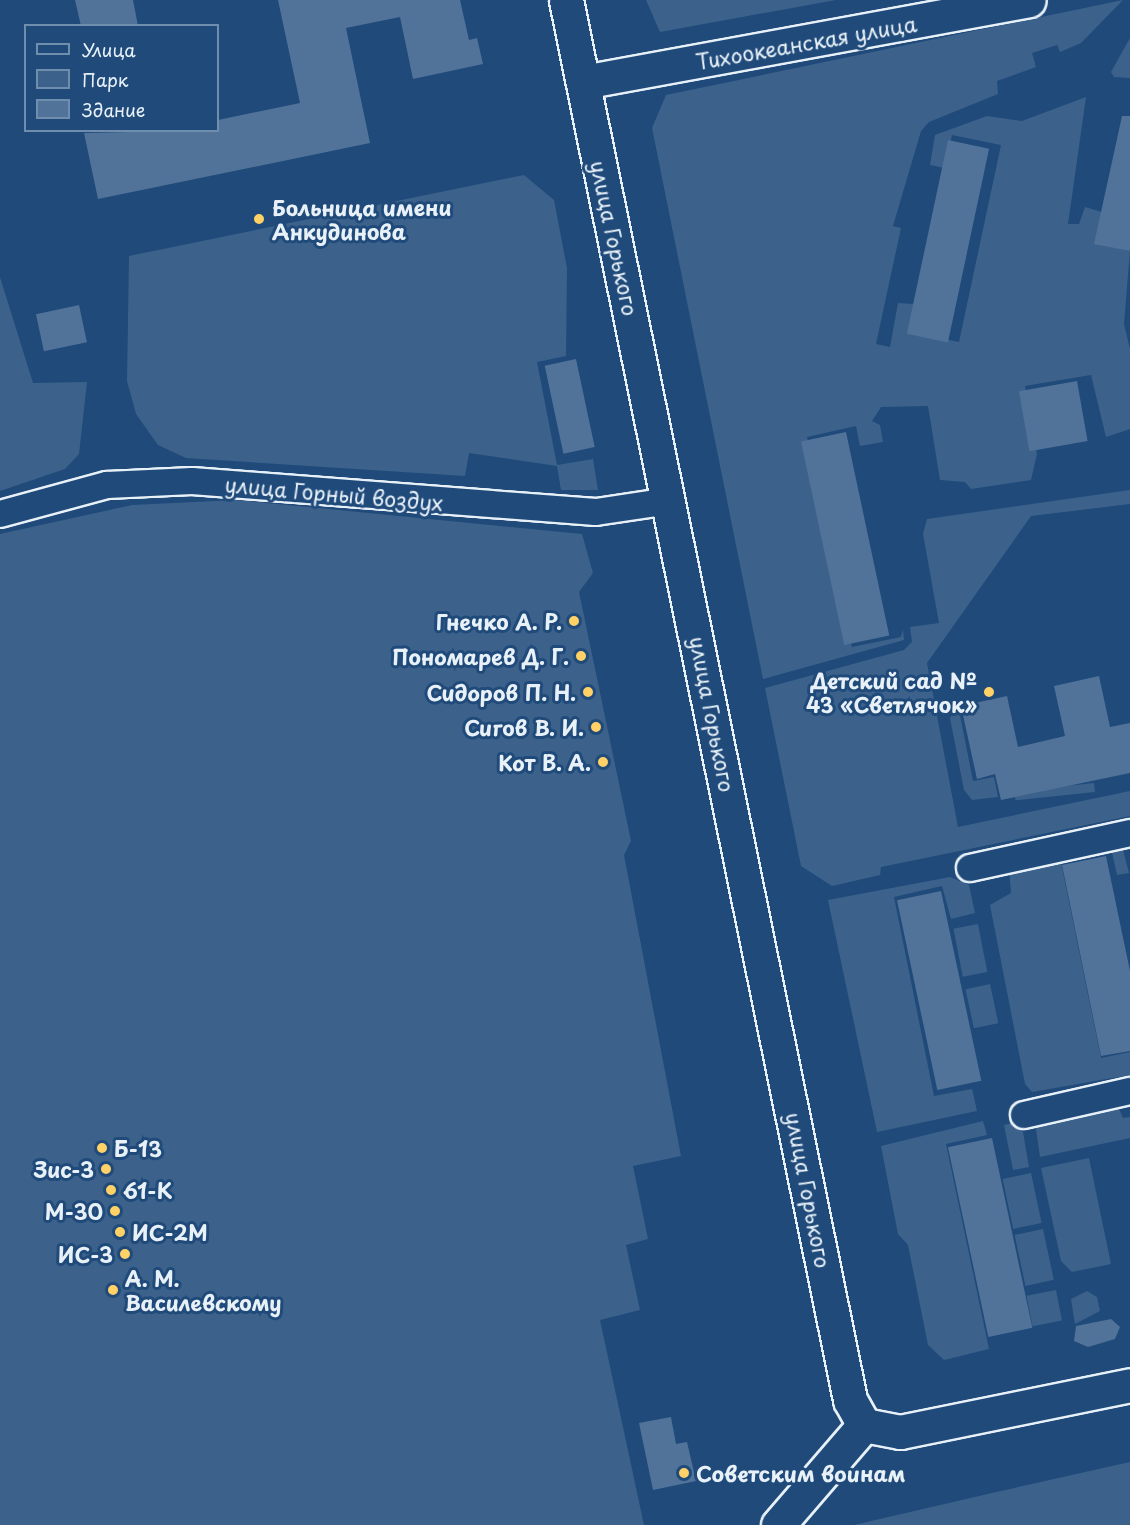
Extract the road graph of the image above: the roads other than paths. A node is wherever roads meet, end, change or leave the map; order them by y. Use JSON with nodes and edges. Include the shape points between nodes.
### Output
{"nodes":[{"id":1,"x":566,"y":0,"type":"edge"},
{"id":2,"x":1029,"y":0,"type":"edge"},
{"id":3,"x":583,"y":82,"type":"junction"},
{"id":4,"x":670,"y":501,"type":"junction"},
{"id":5,"x":0,"y":514,"type":"edge"},
{"id":6,"x":1130,"y":833,"type":"edge"},
{"id":7,"x":969,"y":868,"type":"dead end"},
{"id":8,"x":1130,"y":1091,"type":"edge"},
{"id":9,"x":1024,"y":1114,"type":"dead end"},
{"id":10,"x":1130,"y":1385,"type":"edge"},
{"id":11,"x":864,"y":1425,"type":"junction"},
{"id":12,"x":778,"y":1525,"type":"edge"}],
"edges":[{"from":1,"to":3,"type":"main road","name":"улица Горького"},
{"from":2,"to":3,"type":"main road","name":"Тихоокеанская улица"},
{"from":3,"to":4,"type":"main road","name":"улица Горького"},
{"from":4,"to":5,"type":"street","name":"улица Горный воздух","via":[[596,512],[192,481],[106,485]]},
{"from":4,"to":11,"type":"main road","name":"улица Горького","via":[[850,1400]]},
{"from":6,"to":7,"type":"street"},
{"from":8,"to":9,"type":"street"},
{"from":10,"to":11,"type":"main road","via":[[900,1432]]},
{"from":11,"to":12,"type":"main road"}]}
